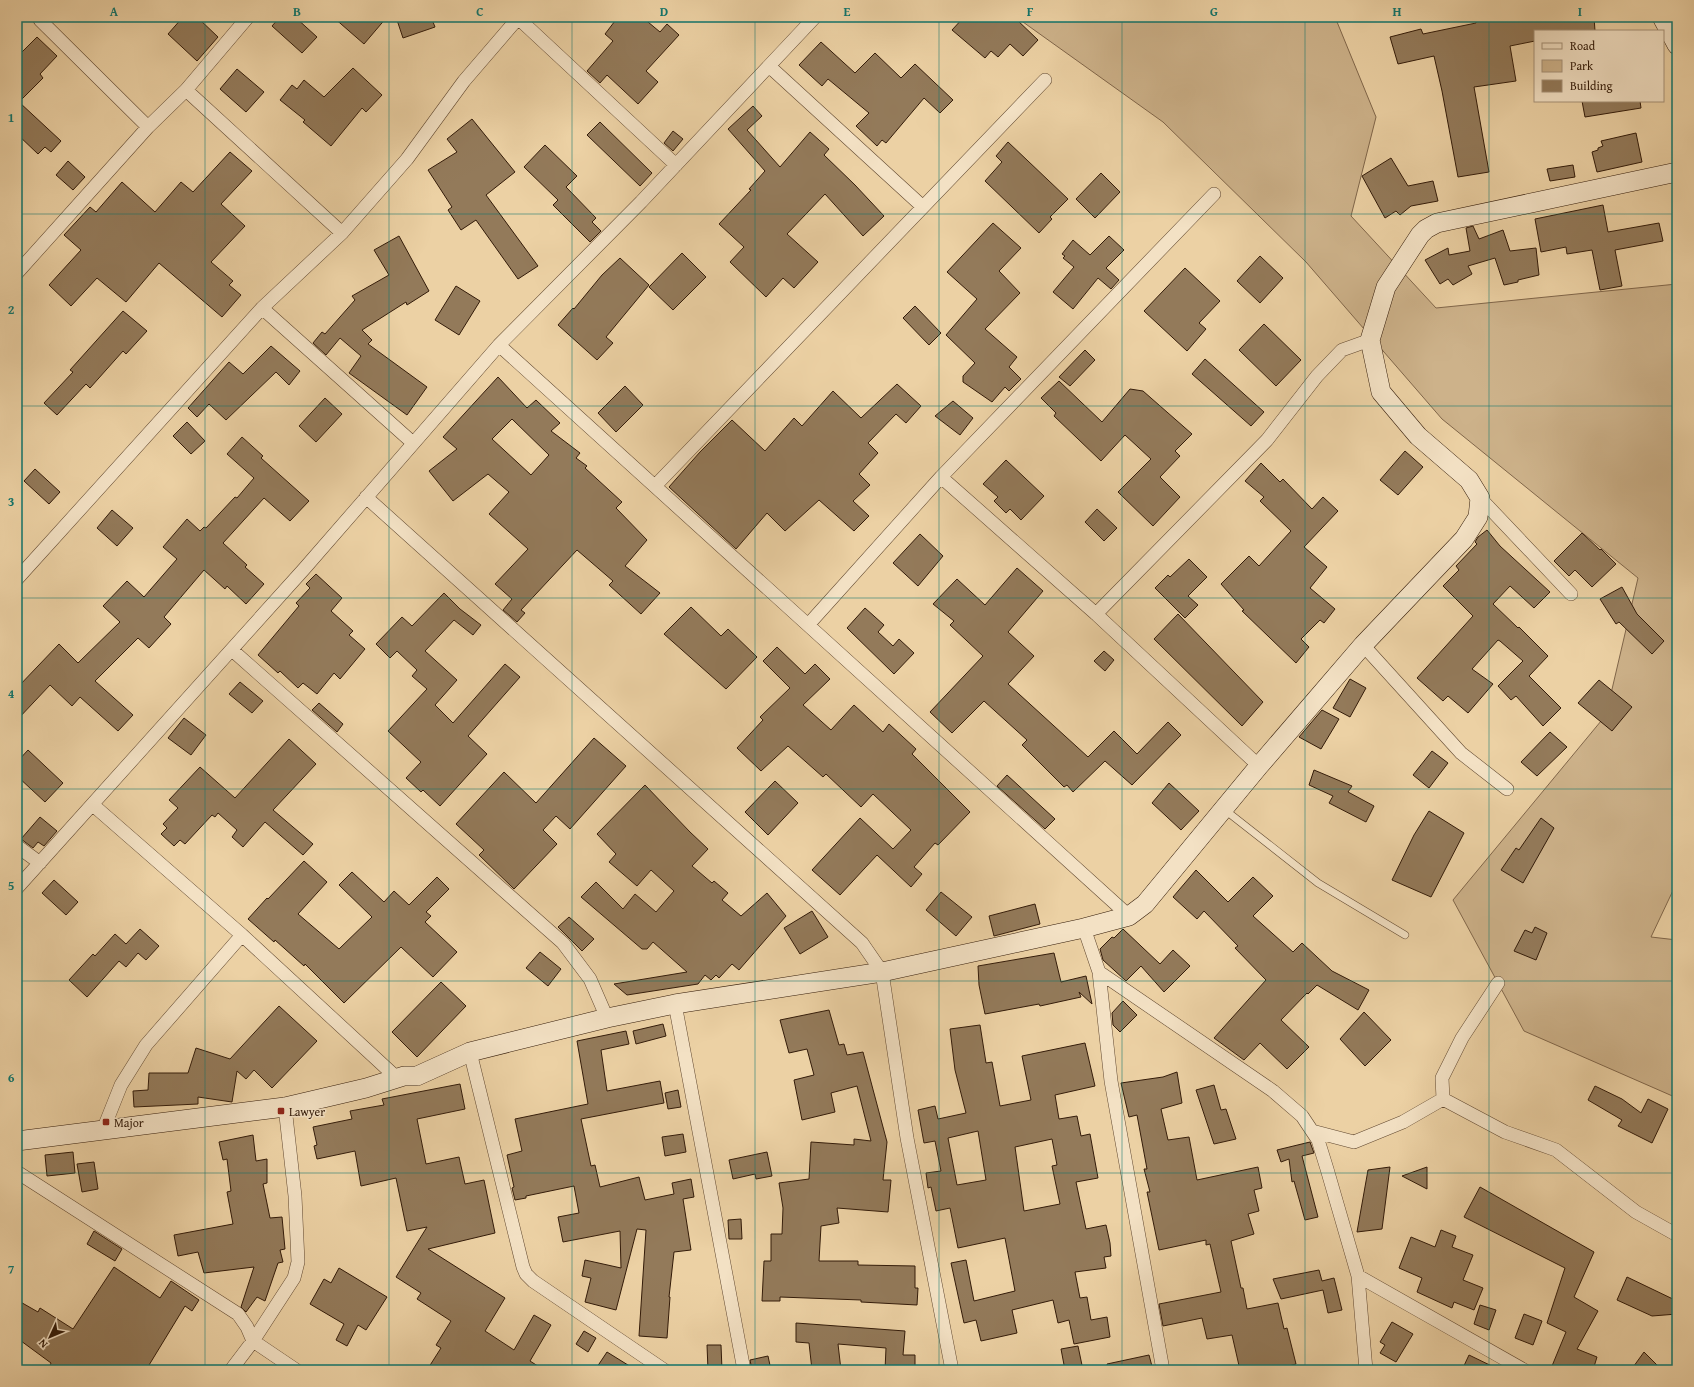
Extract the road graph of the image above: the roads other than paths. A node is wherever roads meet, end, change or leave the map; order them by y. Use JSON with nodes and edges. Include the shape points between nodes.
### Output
{"nodes":[{"id":1,"x":248,"y":17,"type":"edge"},
{"id":2,"x":815,"y":17,"type":"edge"},
{"id":3,"x":1662,"y":17,"type":"edge"},
{"id":4,"x":518,"y":18,"type":"edge"},
{"id":5,"x":40,"y":20,"type":"dead end"},
{"id":6,"x":1677,"y":45,"type":"edge"},
{"id":7,"x":769,"y":66,"type":"junction"},
{"id":8,"x":1045,"y":80,"type":"dead end"},
{"id":9,"x":186,"y":90,"type":"junction"},
{"id":10,"x":148,"y":127,"type":"junction"},
{"id":11,"x":676,"y":165,"type":"junction"},
{"id":12,"x":1677,"y":172,"type":"edge"},
{"id":13,"x":1214,"y":194,"type":"dead end"},
{"id":14,"x":924,"y":207,"type":"junction"},
{"id":15,"x":342,"y":233,"type":"junction"},
{"id":16,"x":17,"y":273,"type":"edge"},
{"id":17,"x":262,"y":308,"type":"junction"},
{"id":18,"x":1370,"y":340,"type":"junction"},
{"id":19,"x":499,"y":345,"type":"junction"},
{"id":20,"x":413,"y":443,"type":"junction"},
{"id":21,"x":941,"y":477,"type":"junction"},
{"id":22,"x":655,"y":486,"type":"junction"},
{"id":23,"x":366,"y":497,"type":"junction"},
{"id":24,"x":1480,"y":498,"type":"junction"},
{"id":25,"x":17,"y":579,"type":"edge"},
{"id":26,"x":1571,"y":594,"type":"dead end"},
{"id":27,"x":1096,"y":614,"type":"junction"},
{"id":28,"x":808,"y":625,"type":"junction"},
{"id":29,"x":1363,"y":645,"type":"junction"},
{"id":30,"x":232,"y":650,"type":"junction"},
{"id":31,"x":1259,"y":766,"type":"junction"},
{"id":32,"x":1507,"y":789,"type":"dead end"},
{"id":33,"x":93,"y":805,"type":"junction"},
{"id":34,"x":1224,"y":809,"type":"junction"},
{"id":35,"x":17,"y":846,"type":"edge"},
{"id":36,"x":40,"y":863,"type":"junction"},
{"id":37,"x":17,"y":888,"type":"edge"},
{"id":38,"x":1130,"y":916,"type":"junction"},
{"id":39,"x":1084,"y":928,"type":"junction"},
{"id":40,"x":242,"y":935,"type":"junction"},
{"id":41,"x":1405,"y":935,"type":"dead end"},
{"id":42,"x":882,"y":972,"type":"junction"},
{"id":43,"x":1099,"y":972,"type":"junction"},
{"id":44,"x":1498,"y":983,"type":"dead end"},
{"id":45,"x":675,"y":1004,"type":"junction"},
{"id":46,"x":607,"y":1018,"type":"junction"},
{"id":47,"x":470,"y":1052,"type":"junction"},
{"id":48,"x":397,"y":1078,"type":"junction"},
{"id":49,"x":1444,"y":1099,"type":"junction"},
{"id":50,"x":285,"y":1107,"type":"junction"},
{"id":51,"x":104,"y":1130,"type":"junction"},
{"id":52,"x":1312,"y":1131,"type":"junction"},
{"id":53,"x":17,"y":1141,"type":"edge"},
{"id":54,"x":17,"y":1172,"type":"edge"},
{"id":55,"x":1677,"y":1235,"type":"edge"},
{"id":56,"x":1358,"y":1276,"type":"junction"},
{"id":57,"x":253,"y":1341,"type":"junction"},
{"id":58,"x":231,"y":1370,"type":"edge"},
{"id":59,"x":296,"y":1370,"type":"edge"},
{"id":60,"x":664,"y":1370,"type":"edge"},
{"id":61,"x":744,"y":1370,"type":"edge"},
{"id":62,"x":952,"y":1370,"type":"edge"},
{"id":63,"x":1163,"y":1370,"type":"edge"},
{"id":64,"x":1366,"y":1370,"type":"edge"},
{"id":65,"x":1524,"y":1370,"type":"edge"}],
"edges":[{"from":1,"to":9,"type":"street"},
{"from":2,"to":7,"type":"street"},
{"from":3,"to":6,"type":"street"},
{"from":4,"to":11,"type":"street"},
{"from":4,"to":15,"type":"street","via":[[464,81],[407,159]]},
{"from":5,"to":10,"type":"street"},
{"from":7,"to":11,"type":"street"},
{"from":7,"to":14,"type":"street"},
{"from":8,"to":14,"type":"street"},
{"from":9,"to":10,"type":"street"},
{"from":9,"to":15,"type":"street"},
{"from":10,"to":16,"type":"street"},
{"from":11,"to":19,"type":"street"},
{"from":12,"to":18,"type":"street","via":[[1437,223],[1426,229],[1386,286]]},
{"from":13,"to":21,"type":"street"},
{"from":14,"to":22,"type":"street"},
{"from":15,"to":17,"type":"street"},
{"from":17,"to":20,"type":"street"},
{"from":17,"to":25,"type":"street"},
{"from":18,"to":24,"type":"street","via":[[1381,392],[1418,436],[1469,480]]},
{"from":18,"to":27,"type":"street","via":[[1342,350],[1317,376],[1267,440]]},
{"from":19,"to":20,"type":"street"},
{"from":19,"to":22,"type":"street"},
{"from":20,"to":23,"type":"street"},
{"from":21,"to":27,"type":"street"},
{"from":21,"to":28,"type":"street"},
{"from":22,"to":28,"type":"street"},
{"from":23,"to":30,"type":"street"},
{"from":23,"to":42,"type":"street","via":[[862,943]]},
{"from":24,"to":26,"type":"street"},
{"from":24,"to":29,"type":"street","via":[[1478,517],[1464,538]]},
{"from":27,"to":31,"type":"street"},
{"from":28,"to":38,"type":"street"},
{"from":29,"to":31,"type":"street"},
{"from":29,"to":32,"type":"street","via":[[1461,753]]},
{"from":30,"to":33,"type":"street"},
{"from":30,"to":46,"type":"street","via":[[563,942],[590,979]]},
{"from":31,"to":34,"type":"street"},
{"from":33,"to":36,"type":"street"},
{"from":33,"to":40,"type":"street"},
{"from":34,"to":38,"type":"street","via":[[1145,904]]},
{"from":34,"to":41,"type":"lane","via":[[1318,883]]},
{"from":35,"to":36,"type":"street"},
{"from":36,"to":37,"type":"street"},
{"from":38,"to":39,"type":"street"},
{"from":39,"to":42,"type":"street"},
{"from":39,"to":43,"type":"street"},
{"from":40,"to":48,"type":"street"},
{"from":40,"to":51,"type":"street","via":[[146,1045],[121,1085]]},
{"from":42,"to":45,"type":"street"},
{"from":42,"to":62,"type":"street","via":[[907,1138]]},
{"from":43,"to":52,"type":"street","via":[[1273,1091],[1302,1116]]},
{"from":43,"to":63,"type":"street","via":[[1111,1081]]},
{"from":44,"to":49,"type":"street","via":[[1462,1038],[1442,1078]]},
{"from":45,"to":46,"type":"street"},
{"from":45,"to":61,"type":"street"},
{"from":46,"to":47,"type":"street"},
{"from":47,"to":48,"type":"street","via":[[417,1076]]},
{"from":47,"to":60,"type":"street","via":[[526,1274]]},
{"from":48,"to":50,"type":"street"},
{"from":49,"to":52,"type":"street","via":[[1403,1122],[1354,1142]]},
{"from":49,"to":55,"type":"street","via":[[1505,1132],[1556,1150],[1636,1212]]},
{"from":50,"to":51,"type":"street"},
{"from":50,"to":57,"type":"street","via":[[295,1196],[298,1262],[294,1278]]},
{"from":51,"to":53,"type":"street"},
{"from":52,"to":56,"type":"street","via":[[1318,1140]]},
{"from":54,"to":57,"type":"street","via":[[238,1314]]},
{"from":56,"to":64,"type":"street"},
{"from":56,"to":65,"type":"street"},
{"from":57,"to":58,"type":"street"},
{"from":57,"to":59,"type":"street"}]}
